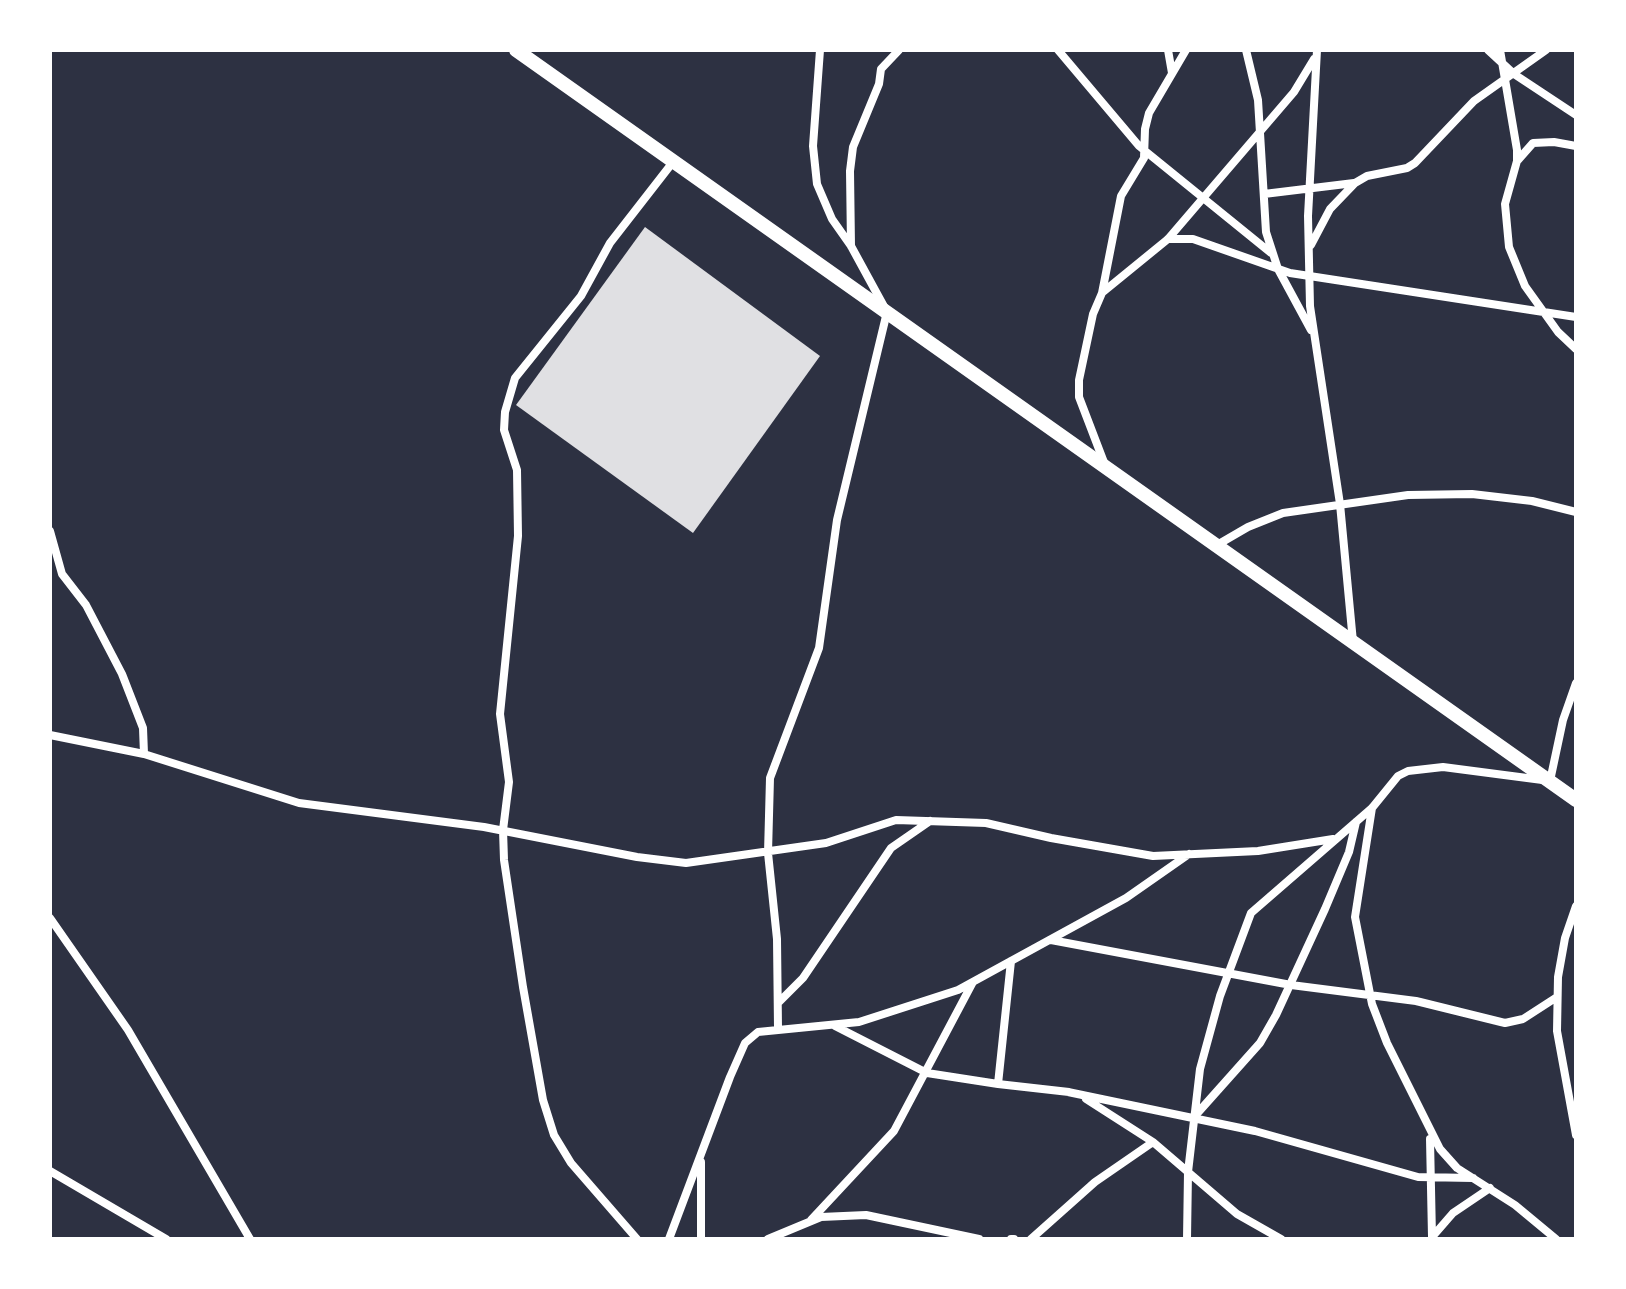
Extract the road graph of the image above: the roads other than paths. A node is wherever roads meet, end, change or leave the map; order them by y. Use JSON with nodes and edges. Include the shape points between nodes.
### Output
{"nodes":[{"id":1,"x":516,"y":50,"type":"edge"},
{"id":2,"x":820,"y":50,"type":"edge"},
{"id":3,"x":899,"y":50,"type":"edge"},
{"id":4,"x":1058,"y":50,"type":"edge"},
{"id":5,"x":1168,"y":50,"type":"edge"},
{"id":6,"x":1186,"y":50,"type":"edge"},
{"id":7,"x":1246,"y":50,"type":"edge"},
{"id":8,"x":1317,"y":50,"type":"edge"},
{"id":9,"x":1488,"y":50,"type":"edge"},
{"id":10,"x":1500,"y":50,"type":"edge"},
{"id":11,"x":1546,"y":50,"type":"edge"},
{"id":12,"x":1502,"y":63,"type":"junction"},
{"id":13,"x":1172,"y":74,"type":"junction"},
{"id":14,"x":1514,"y":74,"type":"junction"},
{"id":15,"x":1504,"y":81,"type":"junction"},
{"id":16,"x":1576,"y":115,"type":"edge"},
{"id":17,"x":1261,"y":132,"type":"junction"},
{"id":18,"x":1576,"y":146,"type":"edge"},
{"id":19,"x":1144,"y":150,"type":"junction"},
{"id":20,"x":1517,"y":161,"type":"junction"},
{"id":21,"x":674,"y":162,"type":"junction"},
{"id":22,"x":1355,"y":183,"type":"junction"},
{"id":23,"x":1308,"y":187,"type":"junction"},
{"id":24,"x":1264,"y":194,"type":"junction"},
{"id":25,"x":1202,"y":200,"type":"junction"},
{"id":26,"x":1168,"y":240,"type":"junction"},
{"id":27,"x":851,"y":246,"type":"junction"},
{"id":28,"x":1309,"y":250,"type":"junction"},
{"id":29,"x":1271,"y":253,"type":"junction"},
{"id":30,"x":1278,"y":269,"type":"junction"},
{"id":31,"x":1310,"y":276,"type":"junction"},
{"id":32,"x":1102,"y":293,"type":"junction"},
{"id":33,"x":887,"y":312,"type":"junction"},
{"id":34,"x":1544,"y":312,"type":"junction"},
{"id":35,"x":1576,"y":316,"type":"edge"},
{"id":36,"x":1313,"y":334,"type":"junction"},
{"id":37,"x":1576,"y":350,"type":"edge"},
{"id":38,"x":1105,"y":465,"type":"junction"},
{"id":39,"x":1340,"y":504,"type":"junction"},
{"id":40,"x":1576,"y":512,"type":"edge"},
{"id":41,"x":50,"y":530,"type":"edge"},
{"id":42,"x":1217,"y":545,"type":"junction"},
{"id":43,"x":1354,"y":642,"type":"junction"},
{"id":44,"x":1576,"y":682,"type":"edge"},
{"id":45,"x":50,"y":735,"type":"edge"},
{"id":46,"x":144,"y":754,"type":"junction"},
{"id":47,"x":1550,"y":781,"type":"junction"},
{"id":48,"x":1576,"y":800,"type":"edge"},
{"id":49,"x":1372,"y":808,"type":"junction"},
{"id":50,"x":930,"y":820,"type":"junction"},
{"id":51,"x":1356,"y":822,"type":"junction"},
{"id":52,"x":503,"y":830,"type":"junction"},
{"id":53,"x":1333,"y":839,"type":"junction"},
{"id":54,"x":768,"y":853,"type":"junction"},
{"id":55,"x":1189,"y":854,"type":"junction"},
{"id":56,"x":1576,"y":906,"type":"edge"},
{"id":57,"x":50,"y":918,"type":"edge"},
{"id":58,"x":1052,"y":940,"type":"junction"},
{"id":59,"x":1011,"y":961,"type":"junction"},
{"id":60,"x":1228,"y":973,"type":"junction"},
{"id":61,"x":974,"y":981,"type":"junction"},
{"id":62,"x":1292,"y":985,"type":"junction"},
{"id":63,"x":1371,"y":997,"type":"junction"},
{"id":64,"x":1557,"y":997,"type":"junction"},
{"id":65,"x":778,"y":1003,"type":"junction"},
{"id":66,"x":830,"y":1024,"type":"junction"},
{"id":67,"x":778,"y":1028,"type":"junction"},
{"id":68,"x":924,"y":1072,"type":"junction"},
{"id":69,"x":998,"y":1084,"type":"junction"},
{"id":70,"x":1068,"y":1092,"type":"junction"},
{"id":71,"x":1193,"y":1118,"type":"junction"},
{"id":72,"x":1429,"y":1129,"type":"junction"},
{"id":73,"x":1576,"y":1135,"type":"edge"},
{"id":74,"x":1154,"y":1142,"type":"junction"},
{"id":75,"x":702,"y":1153,"type":"junction"},
{"id":76,"x":50,"y":1172,"type":"edge"},
{"id":77,"x":1188,"y":1172,"type":"junction"},
{"id":78,"x":1432,"y":1178,"type":"junction"},
{"id":79,"x":1474,"y":1178,"type":"junction"},
{"id":80,"x":1490,"y":1188,"type":"junction"},
{"id":81,"x":812,"y":1220,"type":"junction"},
{"id":82,"x":1431,"y":1238,"type":"edge"},
{"id":83,"x":166,"y":1239,"type":"edge"},
{"id":84,"x":250,"y":1239,"type":"edge"},
{"id":85,"x":637,"y":1239,"type":"edge"},
{"id":86,"x":670,"y":1239,"type":"edge"},
{"id":87,"x":701,"y":1239,"type":"edge"},
{"id":88,"x":768,"y":1239,"type":"edge"},
{"id":89,"x":978,"y":1239,"type":"edge"},
{"id":90,"x":1030,"y":1239,"type":"edge"},
{"id":91,"x":1187,"y":1239,"type":"edge"},
{"id":92,"x":1281,"y":1239,"type":"edge"},
{"id":93,"x":1556,"y":1239,"type":"edge"}],
"edges":[{"from":1,"to":21,"type":"highway"},
{"from":2,"to":27,"type":"street","via":[[817,184]]},
{"from":3,"to":27,"type":"street","via":[[880,69],[853,146]]},
{"from":4,"to":19,"type":"street"},
{"from":5,"to":13,"type":"street"},
{"from":6,"to":13,"type":"street"},
{"from":7,"to":17,"type":"street"},
{"from":8,"to":17,"type":"street"},
{"from":8,"to":23,"type":"street"},
{"from":9,"to":12,"type":"street"},
{"from":10,"to":12,"type":"street"},
{"from":11,"to":14,"type":"street"},
{"from":12,"to":14,"type":"street"},
{"from":12,"to":15,"type":"street"},
{"from":13,"to":19,"type":"street","via":[[1149,113]]},
{"from":14,"to":15,"type":"street"},
{"from":14,"to":16,"type":"street"},
{"from":15,"to":20,"type":"street"},
{"from":15,"to":22,"type":"street","via":[[1474,101],[1415,163]]},
{"from":17,"to":24,"type":"street"},
{"from":17,"to":25,"type":"street"},
{"from":18,"to":20,"type":"street","via":[[1533,143]]},
{"from":19,"to":25,"type":"street"},
{"from":19,"to":32,"type":"street","via":[[1120,196]]},
{"from":20,"to":34,"type":"street","via":[[1505,204],[1506,231],[1518,275]]},
{"from":21,"to":33,"type":"highway"},
{"from":21,"to":52,"type":"street","via":[[610,242],[509,396],[504,430],[517,470],[518,536],[500,714],[509,782]]},
{"from":22,"to":23,"type":"street"},
{"from":22,"to":28,"type":"street","via":[[1330,209]]},
{"from":23,"to":24,"type":"street"},
{"from":23,"to":28,"type":"street"},
{"from":24,"to":29,"type":"street"},
{"from":25,"to":26,"type":"street"},
{"from":25,"to":29,"type":"street"},
{"from":26,"to":30,"type":"street","via":[[1192,238]]},
{"from":26,"to":32,"type":"street"},
{"from":27,"to":33,"type":"street"},
{"from":28,"to":31,"type":"street"},
{"from":29,"to":30,"type":"street"},
{"from":30,"to":31,"type":"street"},
{"from":30,"to":36,"type":"street"},
{"from":31,"to":34,"type":"street"},
{"from":31,"to":36,"type":"street"},
{"from":32,"to":38,"type":"street","via":[[1079,397]]},
{"from":33,"to":38,"type":"highway"},
{"from":33,"to":54,"type":"street","via":[[837,520],[819,648],[770,778]]},
{"from":34,"to":35,"type":"street"},
{"from":34,"to":37,"type":"street"},
{"from":36,"to":39,"type":"street"},
{"from":38,"to":42,"type":"highway"},
{"from":39,"to":40,"type":"street","via":[[1472,494]]},
{"from":39,"to":42,"type":"street","via":[[1272,516]]},
{"from":39,"to":43,"type":"street"},
{"from":41,"to":46,"type":"street","via":[[62,574],[122,674],[144,728]]},
{"from":42,"to":43,"type":"highway"},
{"from":43,"to":47,"type":"highway"},
{"from":44,"to":47,"type":"street"},
{"from":45,"to":46,"type":"street"},
{"from":46,"to":52,"type":"street","via":[[300,803]]},
{"from":47,"to":48,"type":"highway"},
{"from":47,"to":49,"type":"street","via":[[1424,767],[1398,776]]},
{"from":49,"to":51,"type":"street"},
{"from":49,"to":63,"type":"street","via":[[1355,917]]},
{"from":50,"to":54,"type":"street","via":[[896,820]]},
{"from":50,"to":55,"type":"street","via":[[986,822],[1134,854]]},
{"from":50,"to":65,"type":"street","via":[[891,848],[803,978]]},
{"from":51,"to":53,"type":"street"},
{"from":51,"to":62,"type":"street"},
{"from":52,"to":54,"type":"street","via":[[661,861]]},
{"from":52,"to":85,"type":"street","via":[[526,1006],[554,1135]]},
{"from":53,"to":55,"type":"street"},
{"from":53,"to":60,"type":"street","via":[[1250,913]]},
{"from":54,"to":65,"type":"street"},
{"from":55,"to":58,"type":"street"},
{"from":56,"to":64,"type":"street","via":[[1564,938]]},
{"from":57,"to":84,"type":"street","via":[[128,1030]]},
{"from":58,"to":59,"type":"street"},
{"from":58,"to":60,"type":"street"},
{"from":59,"to":61,"type":"street"},
{"from":59,"to":69,"type":"street"},
{"from":60,"to":62,"type":"street"},
{"from":60,"to":71,"type":"street"},
{"from":61,"to":66,"type":"street","via":[[920,1004]]},
{"from":61,"to":68,"type":"street"},
{"from":62,"to":63,"type":"street"},
{"from":62,"to":71,"type":"street","via":[[1260,1042]]},
{"from":63,"to":64,"type":"street","via":[[1514,1024]]},
{"from":63,"to":72,"type":"street"},
{"from":64,"to":73,"type":"street"},
{"from":65,"to":67,"type":"street"},
{"from":66,"to":67,"type":"street"},
{"from":66,"to":68,"type":"street"},
{"from":67,"to":75,"type":"street","via":[[758,1032],[745,1044]]},
{"from":68,"to":69,"type":"street"},
{"from":68,"to":81,"type":"street","via":[[887,1142]]},
{"from":69,"to":70,"type":"street"},
{"from":70,"to":71,"type":"street"},
{"from":70,"to":74,"type":"street"},
{"from":71,"to":77,"type":"street"},
{"from":71,"to":78,"type":"street"},
{"from":72,"to":78,"type":"street"},
{"from":72,"to":79,"type":"street","via":[[1448,1159]]},
{"from":74,"to":77,"type":"street"},
{"from":74,"to":90,"type":"street"},
{"from":75,"to":86,"type":"street"},
{"from":75,"to":87,"type":"street"},
{"from":76,"to":83,"type":"street"},
{"from":77,"to":91,"type":"street"},
{"from":77,"to":92,"type":"street","via":[[1237,1214]]},
{"from":78,"to":79,"type":"street"},
{"from":78,"to":82,"type":"street"},
{"from":79,"to":80,"type":"street"},
{"from":80,"to":82,"type":"street"},
{"from":80,"to":93,"type":"street"},
{"from":81,"to":88,"type":"street"},
{"from":81,"to":89,"type":"street","via":[[866,1214]]}]}
